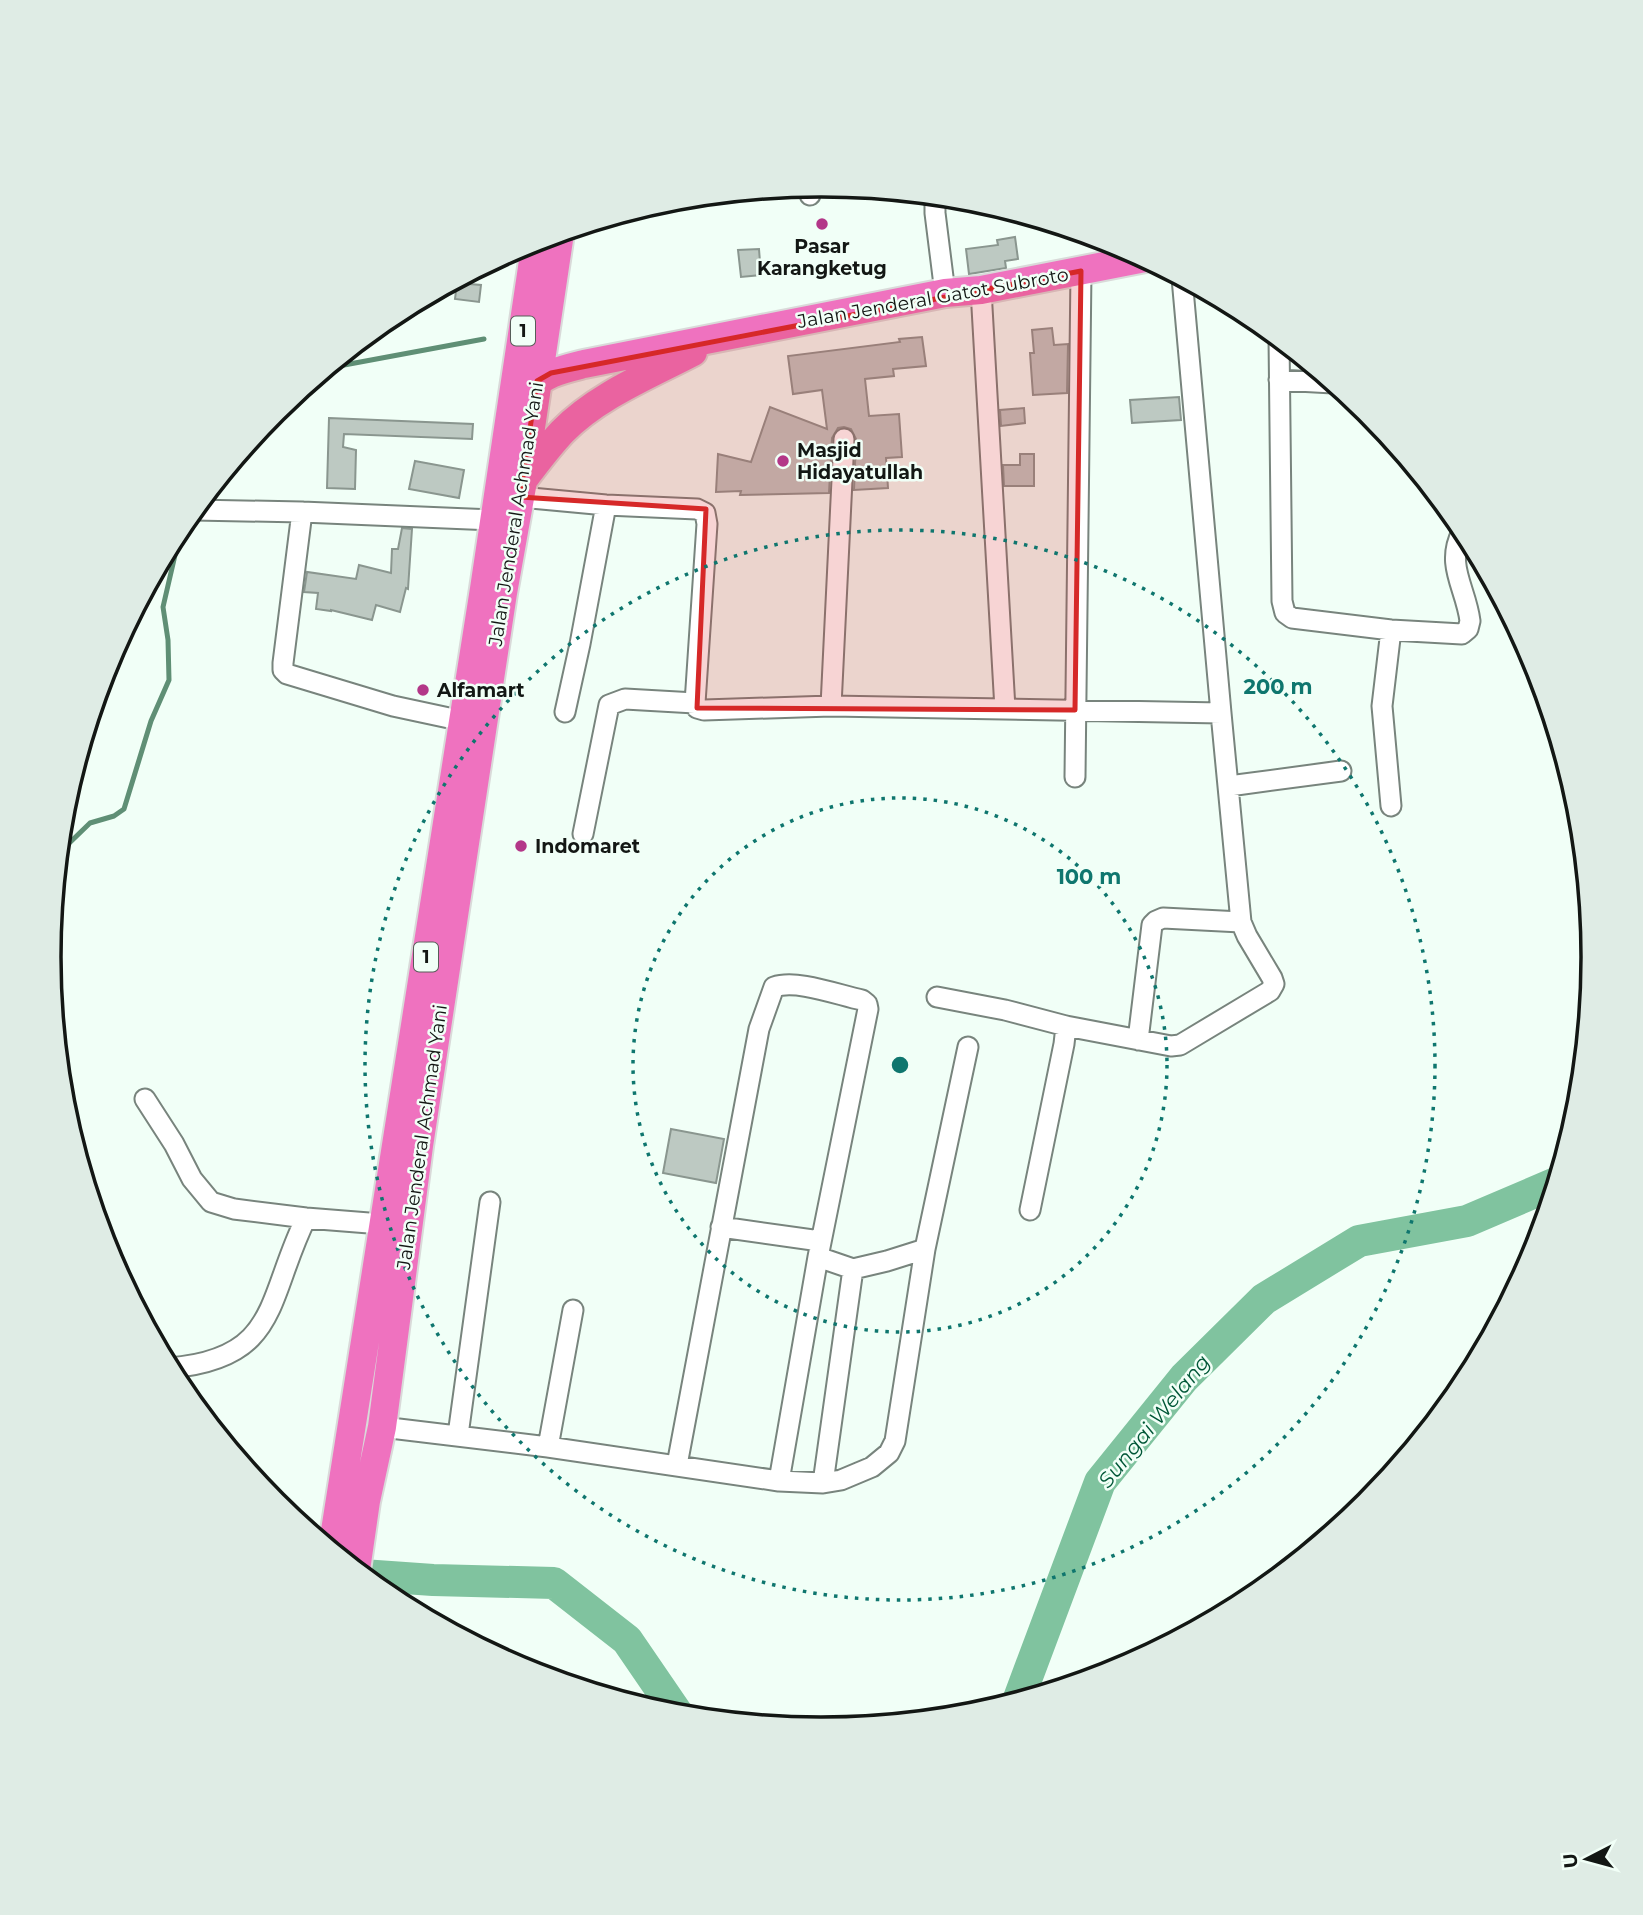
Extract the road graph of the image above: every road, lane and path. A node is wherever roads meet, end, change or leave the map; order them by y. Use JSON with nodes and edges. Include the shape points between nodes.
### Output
{"nodes":[{"id":1,"x":935,"y":206,"type":"edge"},
{"id":2,"x":558,"y":245,"type":"edge"},
{"id":3,"x":534,"y":254,"type":"edge"},
{"id":4,"x":1126,"y":262,"type":"edge"},
{"id":5,"x":1081,"y":271,"type":"junction"},
{"id":6,"x":1183,"y":289,"type":"edge"},
{"id":7,"x":981,"y":290,"type":"junction"},
{"id":8,"x":945,"y":293,"type":"junction"},
{"id":9,"x":721,"y":338,"type":"junction"},
{"id":10,"x":1279,"y":350,"type":"edge"},
{"id":11,"x":1279,"y":380,"type":"junction"},
{"id":12,"x":537,"y":381,"type":"junction"},
{"id":13,"x":1318,"y":382,"type":"edge"},
{"id":14,"x":509,"y":421,"type":"junction"},
{"id":15,"x":844,"y":439,"type":"dead end"},
{"id":16,"x":521,"y":489,"type":"junction"},
{"id":17,"x":606,"y":505,"type":"junction"},
{"id":18,"x":207,"y":510,"type":"edge"},
{"id":19,"x":302,"y":512,"type":"junction"},
{"id":20,"x":493,"y":520,"type":"junction"},
{"id":21,"x":1458,"y":541,"type":"edge"},
{"id":22,"x":1391,"y":630,"type":"junction"},
{"id":23,"x":695,"y":703,"type":"junction"},
{"id":24,"x":831,"y":706,"type":"junction"},
{"id":25,"x":1005,"y":709,"type":"junction"},
{"id":26,"x":1075,"y":710,"type":"junction"},
{"id":27,"x":565,"y":712,"type":"dead end"},
{"id":28,"x":1221,"y":713,"type":"junction"},
{"id":29,"x":463,"y":721,"type":"junction"},
{"id":30,"x":1342,"y":771,"type":"dead end"},
{"id":31,"x":1075,"y":777,"type":"dead end"},
{"id":32,"x":1228,"y":786,"type":"junction"},
{"id":33,"x":1391,"y":806,"type":"dead end"},
{"id":34,"x":583,"y":834,"type":"dead end"},
{"id":35,"x":1241,"y":922,"type":"junction"},
{"id":36,"x":937,"y":997,"type":"dead end"},
{"id":37,"x":1066,"y":1026,"type":"junction"},
{"id":38,"x":1138,"y":1040,"type":"junction"},
{"id":39,"x":968,"y":1047,"type":"dead end"},
{"id":40,"x":145,"y":1099,"type":"dead end"},
{"id":41,"x":490,"y":1202,"type":"dead end"},
{"id":42,"x":1030,"y":1210,"type":"dead end"},
{"id":43,"x":306,"y":1218,"type":"junction"},
{"id":44,"x":396,"y":1225,"type":"junction"},
{"id":45,"x":721,"y":1227,"type":"junction"},
{"id":46,"x":819,"y":1249,"type":"junction"},
{"id":47,"x":925,"y":1249,"type":"junction"},
{"id":48,"x":853,"y":1269,"type":"junction"},
{"id":49,"x":573,"y":1310,"type":"dead end"},
{"id":50,"x":181,"y":1367,"type":"edge"},
{"id":51,"x":382,"y":1427,"type":"junction"},
{"id":52,"x":458,"y":1435,"type":"junction"},
{"id":53,"x":548,"y":1447,"type":"junction"},
{"id":54,"x":677,"y":1465,"type":"junction"},
{"id":55,"x":779,"y":1481,"type":"junction"},
{"id":56,"x":823,"y":1483,"type":"junction"},
{"id":57,"x":354,"y":1497,"type":"junction"},
{"id":58,"x":335,"y":1542,"type":"edge"},
{"id":59,"x":356,"y":1558,"type":"edge"}],
"edges":[{"from":1,"to":8,"type":"street"},
{"from":2,"to":12,"type":"highway","name":"Jalan Jenderal Achmad Yani","number":"1"},
{"from":3,"to":14,"type":"highway","name":"Jalan Jenderal Achmad Yani","number":"1"},
{"from":4,"to":5,"type":"highway","name":"Jalan Jenderal Gatot Subroto"},
{"from":5,"to":7,"type":"highway","name":"Jalan Jenderal Gatot Subroto"},
{"from":5,"to":26,"type":"street"},
{"from":6,"to":28,"type":"street"},
{"from":7,"to":8,"type":"highway","name":"Jalan Jenderal Gatot Subroto"},
{"from":7,"to":25,"type":"street"},
{"from":8,"to":9,"type":"highway","name":"Jalan Jenderal Gatot Subroto"},
{"from":9,"to":12,"type":"highway","name":"Jalan Jenderal Gatot Subroto","via":[[584,364]]},
{"from":9,"to":16,"type":"highway","name":"Jalan Jenderal Gatot Subroto","via":[[607,397],[564,430]]},
{"from":10,"to":11,"type":"street"},
{"from":11,"to":13,"type":"street"},
{"from":11,"to":22,"type":"street","via":[[1285,613],[1292,618]]},
{"from":12,"to":14,"type":"highway"},
{"from":12,"to":16,"type":"highway","name":"Jalan Jenderal Achmad Yani","number":"1"},
{"from":14,"to":20,"type":"highway","name":"Jalan Jenderal Achmad Yani","number":"1"},
{"from":15,"to":24,"type":"street"},
{"from":16,"to":17,"type":"street"},
{"from":16,"to":44,"type":"highway","name":"Jalan Jenderal Achmad Yani","number":"1","via":[[419,1146]]},
{"from":17,"to":23,"type":"street","via":[[705,513]]},
{"from":17,"to":27,"type":"street"},
{"from":18,"to":19,"type":"street"},
{"from":19,"to":20,"type":"street"},
{"from":19,"to":29,"type":"street","via":[[283,670],[393,706]]},
{"from":20,"to":29,"type":"highway","name":"Jalan Jenderal Achmad Yani","number":"1"},
{"from":21,"to":22,"type":"street","via":[[1455,564],[1469,611],[1468,629],[1455,635]]},
{"from":22,"to":33,"type":"street","via":[[1382,706]]},
{"from":23,"to":24,"type":"street","via":[[704,710]]},
{"from":23,"to":34,"type":"street","via":[[625,699],[609,705]]},
{"from":24,"to":25,"type":"street"},
{"from":25,"to":26,"type":"street"},
{"from":26,"to":28,"type":"street"},
{"from":26,"to":31,"type":"street"},
{"from":28,"to":32,"type":"street"},
{"from":29,"to":44,"type":"highway","name":"Jalan Jenderal Achmad Yani","number":"1"},
{"from":30,"to":32,"type":"street"},
{"from":32,"to":35,"type":"street"},
{"from":35,"to":38,"type":"street","via":[[1156,920]]},
{"from":35,"to":38,"type":"street","via":[[1272,978],[1272,989],[1180,1045]]},
{"from":36,"to":37,"type":"street"},
{"from":37,"to":38,"type":"street"},
{"from":37,"to":42,"type":"street"},
{"from":39,"to":47,"type":"street"},
{"from":40,"to":43,"type":"street","via":[[192,1179],[211,1202]]},
{"from":41,"to":52,"type":"street"},
{"from":43,"to":44,"type":"street"},
{"from":43,"to":50,"type":"street","via":[[272,1308],[256,1335],[218,1359]]},
{"from":44,"to":51,"type":"highway","name":"Jalan Jenderal Achmad Yani","number":"1"},
{"from":44,"to":57,"type":"highway","name":"Jalan Jenderal Achmad Yani","number":"1"},
{"from":45,"to":46,"type":"street"},
{"from":45,"to":46,"type":"street","via":[[759,1029],[774,987],[800,986],[862,1000],[868,1009]]},
{"from":45,"to":54,"type":"street"},
{"from":46,"to":48,"type":"street"},
{"from":46,"to":55,"type":"street"},
{"from":47,"to":48,"type":"street"},
{"from":47,"to":56,"type":"street","via":[[895,1441],[872,1467]]},
{"from":48,"to":56,"type":"street"},
{"from":49,"to":53,"type":"street"},
{"from":51,"to":52,"type":"street"},
{"from":51,"to":57,"type":"highway","name":"Jalan Jenderal Achmad Yani","number":"1"},
{"from":52,"to":53,"type":"street"},
{"from":53,"to":54,"type":"street"},
{"from":54,"to":55,"type":"street"},
{"from":55,"to":56,"type":"street"},
{"from":57,"to":58,"type":"highway","number":"1"},
{"from":57,"to":59,"type":"highway","number":"1"}]}
